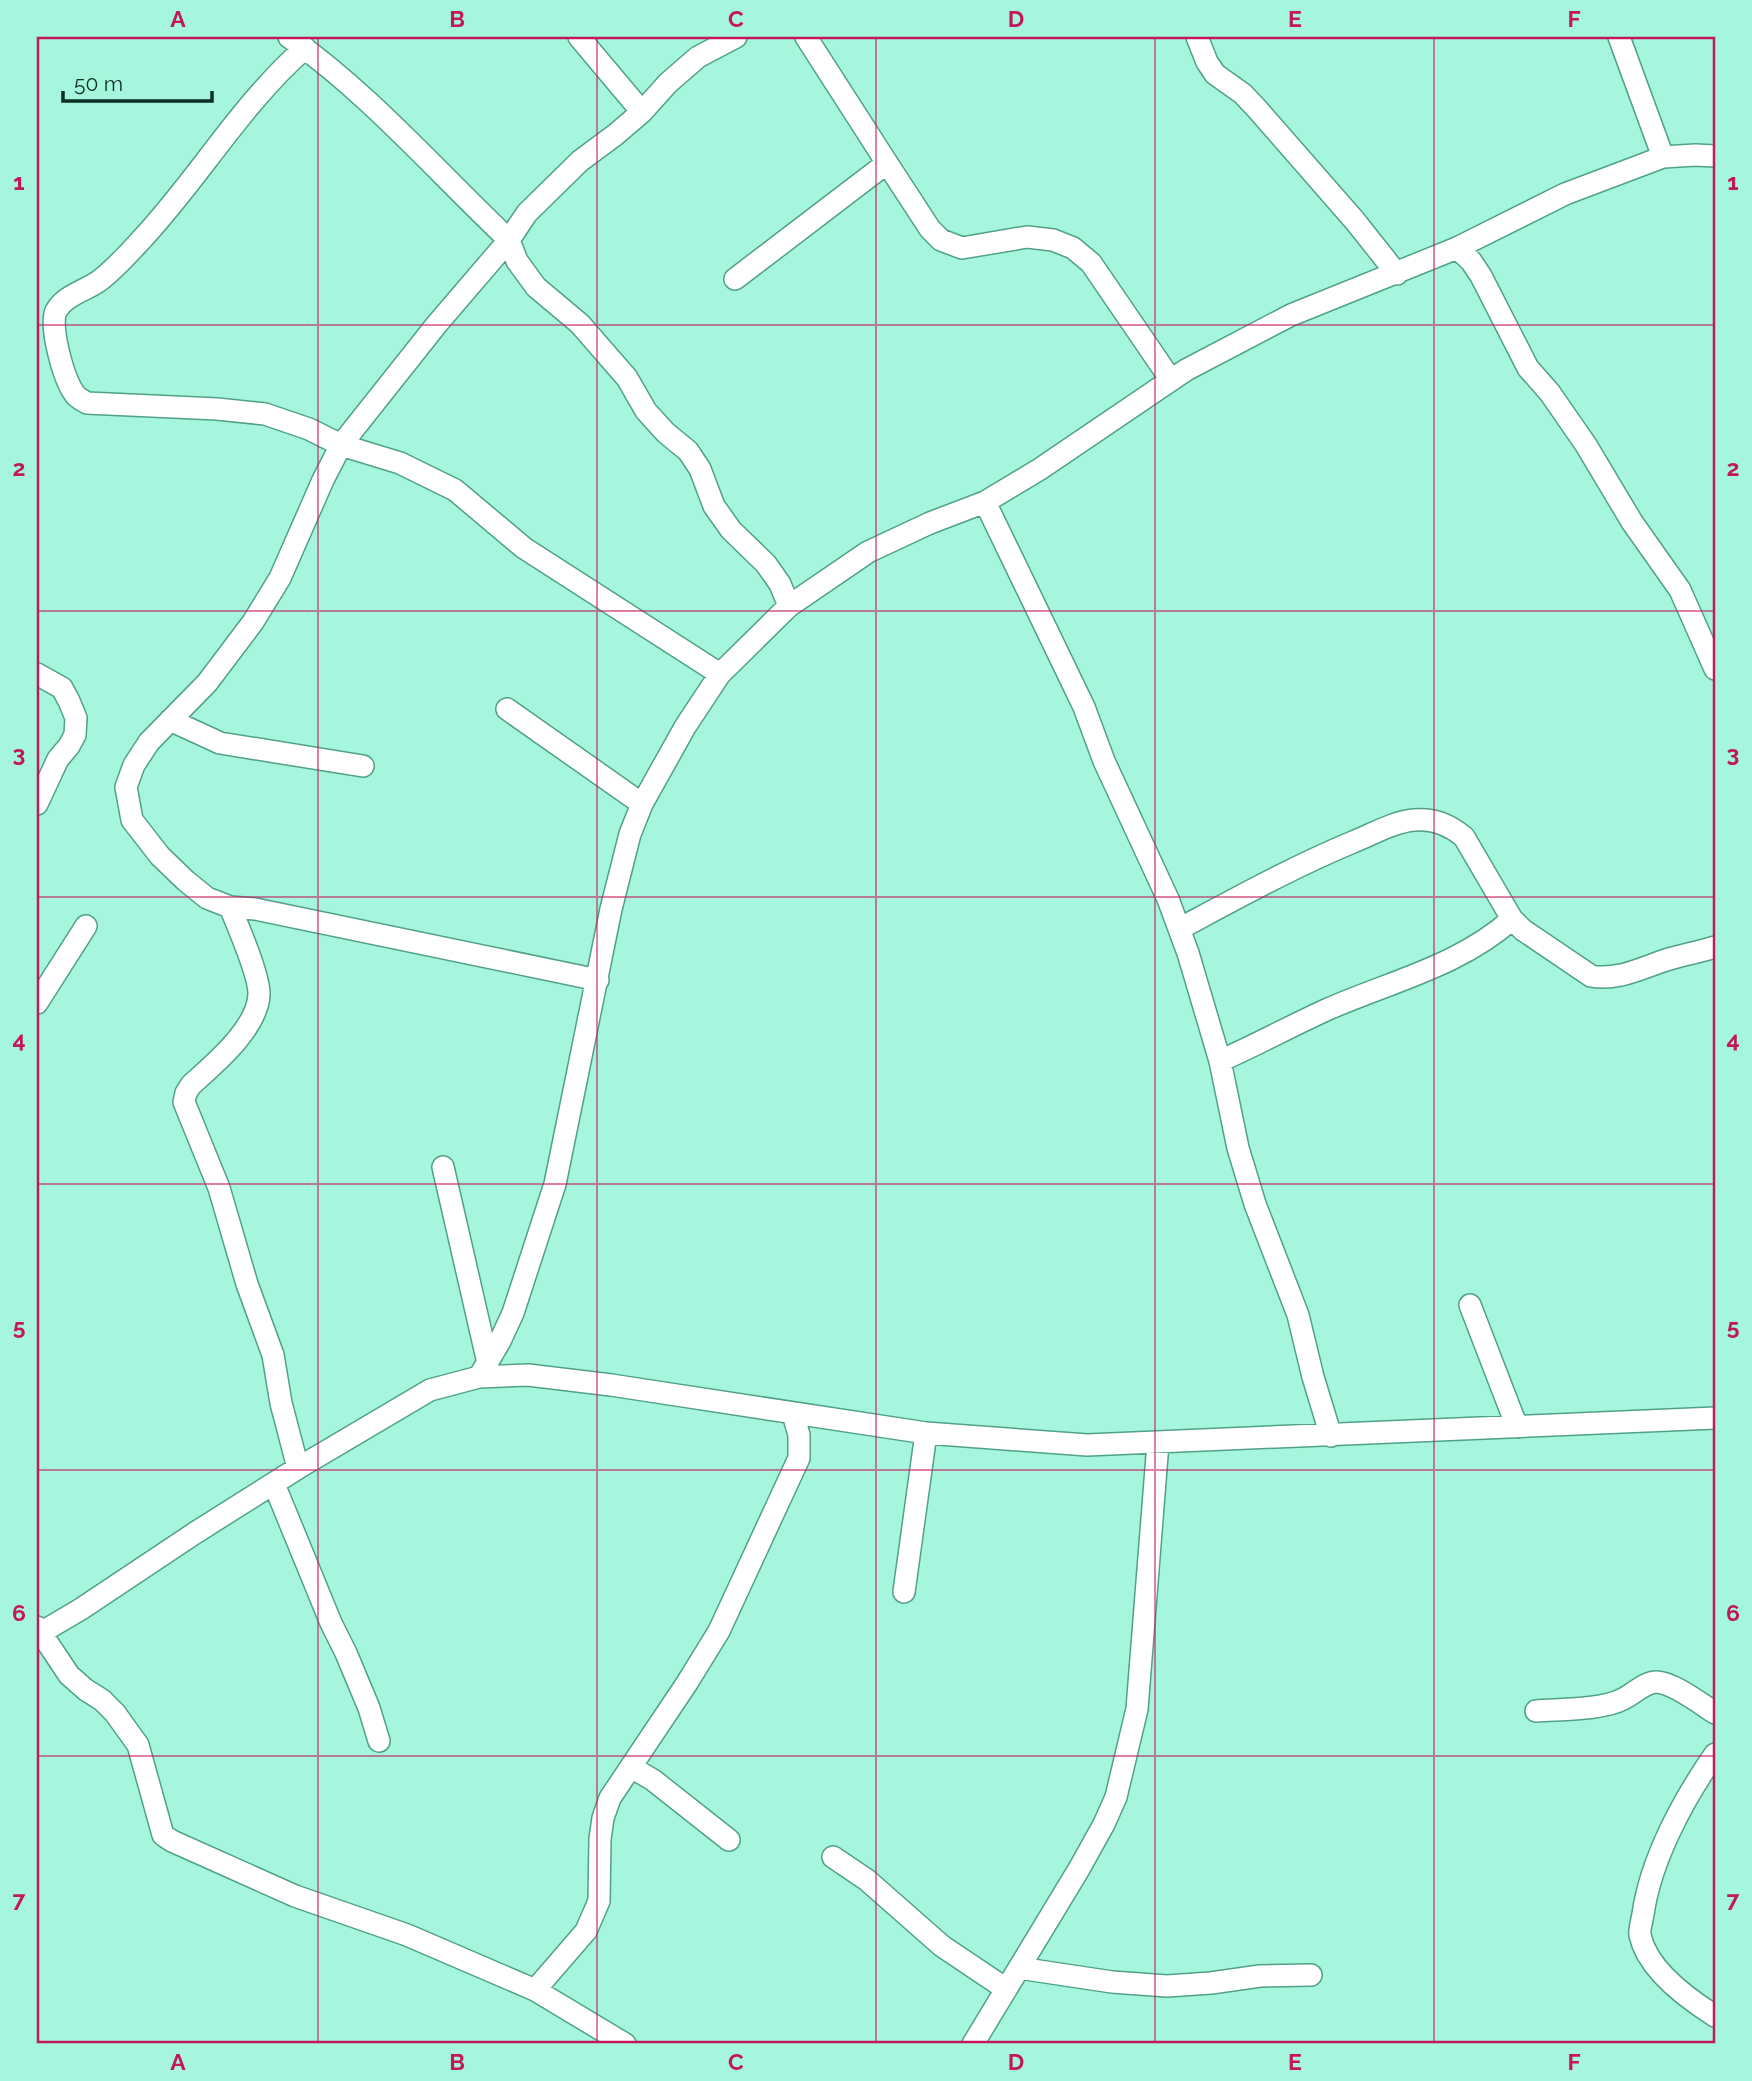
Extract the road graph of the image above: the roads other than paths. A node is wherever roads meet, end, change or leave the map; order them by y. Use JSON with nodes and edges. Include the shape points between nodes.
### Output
{"nodes":[{"id":1,"x":579,"y":37,"type":"edge"},
{"id":2,"x":736,"y":37,"type":"edge"},
{"id":3,"x":806,"y":37,"type":"edge"},
{"id":4,"x":1198,"y":37,"type":"edge"},
{"id":5,"x":1619,"y":37,"type":"edge"},
{"id":6,"x":297,"y":43,"type":"edge"},
{"id":7,"x":642,"y":112,"type":"junction"},
{"id":8,"x":1715,"y":156,"type":"edge"},
{"id":9,"x":1663,"y":157,"type":"junction"},
{"id":10,"x":887,"y":163,"type":"junction"},
{"id":11,"x":509,"y":240,"type":"junction"},
{"id":12,"x":1457,"y":248,"type":"junction"},
{"id":13,"x":1396,"y":274,"type":"junction"},
{"id":14,"x":734,"y":279,"type":"dead end"},
{"id":15,"x":1171,"y":380,"type":"junction"},
{"id":16,"x":341,"y":445,"type":"junction"},
{"id":17,"x":985,"y":502,"type":"junction"},
{"id":18,"x":789,"y":606,"type":"junction"},
{"id":19,"x":1715,"y":669,"type":"edge"},
{"id":20,"x":37,"y":674,"type":"edge"},
{"id":21,"x":720,"y":674,"type":"junction"},
{"id":22,"x":507,"y":709,"type":"dead end"},
{"id":23,"x":170,"y":720,"type":"junction"},
{"id":24,"x":363,"y":766,"type":"dead end"},
{"id":25,"x":37,"y":804,"type":"edge"},
{"id":26,"x":642,"y":804,"type":"junction"},
{"id":27,"x":230,"y":907,"type":"junction"},
{"id":28,"x":1513,"y":919,"type":"junction"},
{"id":29,"x":86,"y":926,"type":"dead end"},
{"id":30,"x":1179,"y":929,"type":"junction"},
{"id":31,"x":1715,"y":947,"type":"edge"},
{"id":32,"x":598,"y":980,"type":"junction"},
{"id":33,"x":37,"y":1003,"type":"edge"},
{"id":34,"x":1220,"y":1061,"type":"junction"},
{"id":35,"x":443,"y":1167,"type":"dead end"},
{"id":36,"x":1470,"y":1305,"type":"dead end"},
{"id":37,"x":483,"y":1370,"type":"junction"},
{"id":38,"x":793,"y":1413,"type":"junction"},
{"id":39,"x":1715,"y":1418,"type":"edge"},
{"id":40,"x":1517,"y":1427,"type":"junction"},
{"id":41,"x":926,"y":1433,"type":"junction"},
{"id":42,"x":1331,"y":1436,"type":"junction"},
{"id":43,"x":1158,"y":1443,"type":"junction"},
{"id":44,"x":298,"y":1468,"type":"junction"},
{"id":45,"x":274,"y":1484,"type":"junction"},
{"id":46,"x":904,"y":1592,"type":"dead end"},
{"id":47,"x":38,"y":1632,"type":"edge"},
{"id":48,"x":1536,"y":1711,"type":"dead end"},
{"id":49,"x":1715,"y":1713,"type":"edge"},
{"id":50,"x":379,"y":1741,"type":"dead end"},
{"id":51,"x":1715,"y":1754,"type":"edge"},
{"id":52,"x":631,"y":1767,"type":"junction"},
{"id":53,"x":729,"y":1840,"type":"dead end"},
{"id":54,"x":833,"y":1857,"type":"dead end"},
{"id":55,"x":1019,"y":1968,"type":"junction"},
{"id":56,"x":1311,"y":1975,"type":"dead end"},
{"id":57,"x":1006,"y":1989,"type":"junction"},
{"id":58,"x":535,"y":1990,"type":"junction"},
{"id":59,"x":1715,"y":2016,"type":"edge"},
{"id":60,"x":625,"y":2044,"type":"edge"},
{"id":61,"x":973,"y":2044,"type":"edge"}],
"edges":[{"from":1,"to":7,"type":"street"},
{"from":2,"to":7,"type":"street","via":[[698,58]]},
{"from":3,"to":10,"type":"street"},
{"from":4,"to":13,"type":"street","via":[[1215,74],[1258,110]]},
{"from":5,"to":9,"type":"street"},
{"from":6,"to":11,"type":"street","via":[[368,102]]},
{"from":6,"to":16,"type":"street","via":[[281,69],[143,238],[99,281],[64,302],[54,325],[60,359],[73,392],[87,403],[265,414]]},
{"from":7,"to":11,"type":"street","via":[[564,175],[527,213]]},
{"from":8,"to":9,"type":"street"},
{"from":9,"to":12,"type":"street","via":[[1565,194]]},
{"from":10,"to":14,"type":"street"},
{"from":10,"to":15,"type":"street","via":[[941,240],[961,248],[1027,237],[1073,248],[1091,263]]},
{"from":11,"to":16,"type":"street"},
{"from":11,"to":18,"type":"street","via":[[517,261],[536,287],[580,324],[627,378],[646,411],[688,451],[700,468],[714,506],[766,564]]},
{"from":12,"to":13,"type":"street"},
{"from":12,"to":19,"type":"street","via":[[1481,276],[1528,368],[1579,435],[1621,506],[1680,590]]},
{"from":13,"to":15,"type":"street","via":[[1291,316]]},
{"from":15,"to":17,"type":"street"},
{"from":16,"to":21,"type":"street","via":[[400,463],[455,490],[524,548]]},
{"from":16,"to":23,"type":"street","via":[[280,578],[207,682]]},
{"from":17,"to":18,"type":"street","via":[[868,552]]},
{"from":17,"to":30,"type":"street","via":[[1084,707]]},
{"from":18,"to":21,"type":"street"},
{"from":20,"to":25,"type":"street","via":[[62,688],[76,718],[75,734]]},
{"from":21,"to":26,"type":"street"},
{"from":22,"to":26,"type":"street"},
{"from":23,"to":24,"type":"street","via":[[220,743]]},
{"from":23,"to":27,"type":"street","via":[[134,765],[126,787],[132,820],[186,881],[207,898]]},
{"from":26,"to":32,"type":"street","via":[[626,847]]},
{"from":27,"to":32,"type":"street"},
{"from":27,"to":44,"type":"street","via":[[259,995],[255,1013],[236,1042],[191,1085],[184,1102],[219,1188],[273,1355]]},
{"from":28,"to":30,"type":"street","via":[[1464,837],[1453,827],[1417,820],[1398,823],[1305,862]]},
{"from":28,"to":31,"type":"street","via":[[1578,969],[1602,978],[1630,974]]},
{"from":28,"to":34,"type":"street","via":[[1497,933],[1428,970],[1327,1010]]},
{"from":29,"to":33,"type":"street"},
{"from":30,"to":34,"type":"street"},
{"from":32,"to":37,"type":"street","via":[[555,1184],[513,1313]]},
{"from":34,"to":42,"type":"street","via":[[1238,1148],[1298,1315]]},
{"from":35,"to":37,"type":"street"},
{"from":36,"to":40,"type":"street"},
{"from":37,"to":38,"type":"street"},
{"from":37,"to":44,"type":"street","via":[[430,1390]]},
{"from":38,"to":41,"type":"street"},
{"from":38,"to":52,"type":"street","via":[[799,1458],[778,1504],[719,1631]]},
{"from":39,"to":40,"type":"street"},
{"from":40,"to":42,"type":"street"},
{"from":41,"to":43,"type":"street","via":[[1087,1446]]},
{"from":41,"to":46,"type":"street"},
{"from":42,"to":43,"type":"street"},
{"from":43,"to":55,"type":"street","via":[[1137,1709],[1119,1787],[1104,1824]]},
{"from":44,"to":45,"type":"street"},
{"from":45,"to":47,"type":"street"},
{"from":45,"to":50,"type":"street"},
{"from":47,"to":58,"type":"street","via":[[69,1675],[115,1713],[138,1745],[163,1835],[295,1896],[407,1935]]},
{"from":48,"to":49,"type":"street","via":[[1611,1704],[1657,1682]]},
{"from":51,"to":59,"type":"street","via":[[1661,1851],[1646,1892],[1640,1934],[1653,1964]]},
{"from":52,"to":53,"type":"street"},
{"from":52,"to":58,"type":"street","via":[[610,1798],[604,1818],[599,1901],[586,1931]]},
{"from":54,"to":57,"type":"street","via":[[867,1880],[942,1946]]},
{"from":55,"to":56,"type":"street","via":[[1167,1986]]},
{"from":55,"to":57,"type":"street"},
{"from":57,"to":61,"type":"street"},
{"from":58,"to":60,"type":"street"}]}
